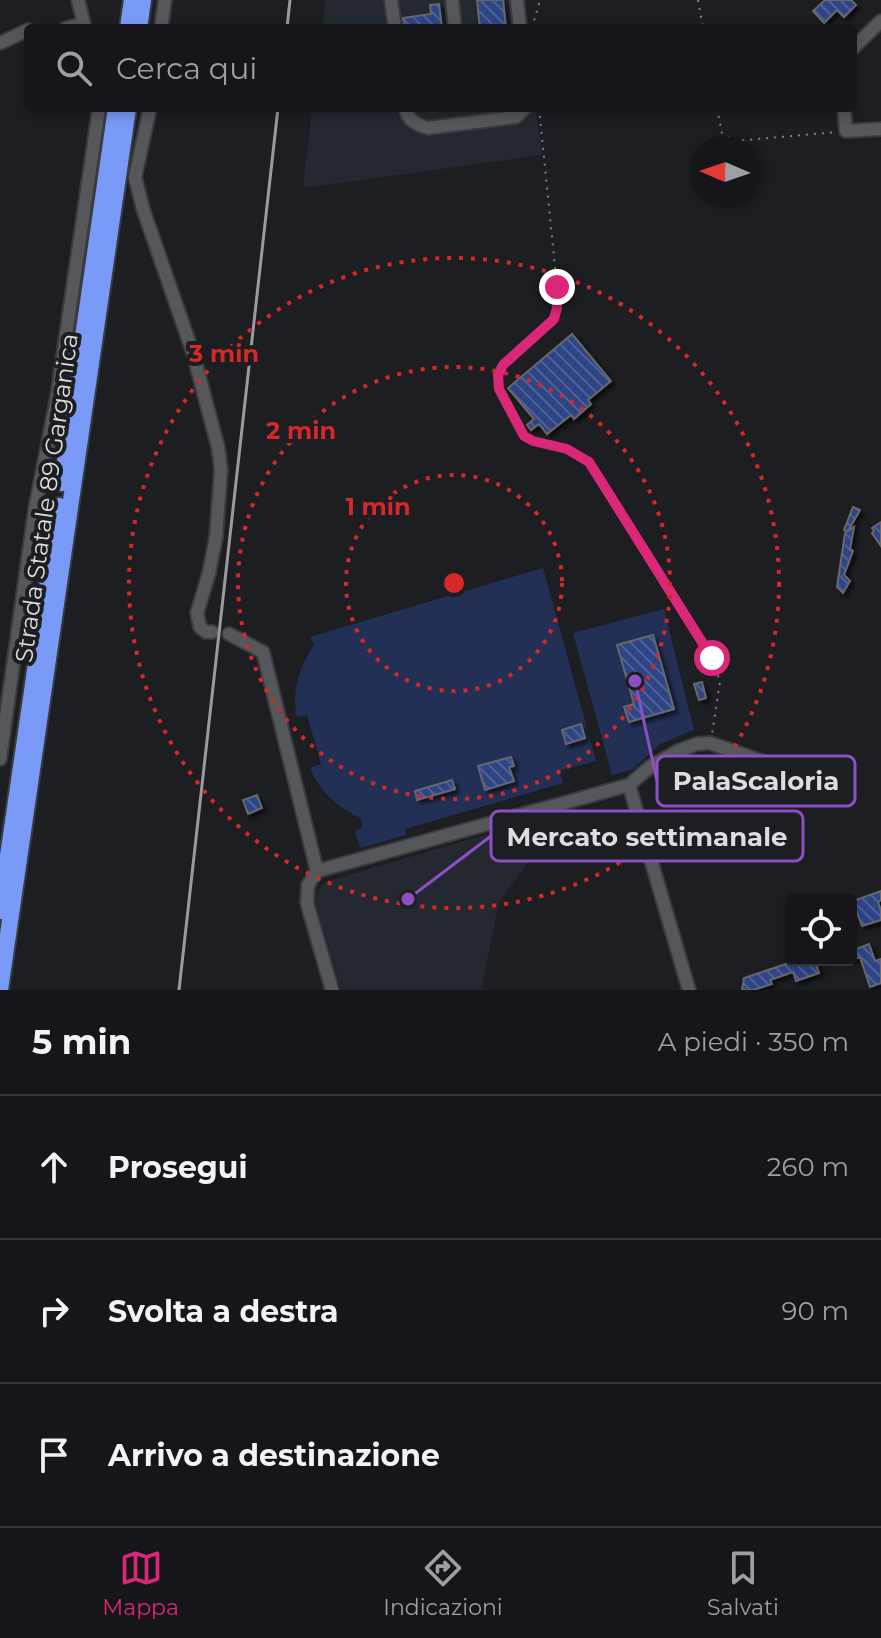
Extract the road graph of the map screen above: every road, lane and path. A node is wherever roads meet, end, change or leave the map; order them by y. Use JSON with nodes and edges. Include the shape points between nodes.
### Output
{"nodes":[{"id":1,"x":78,"y":0,"type":"edge"},
{"id":2,"x":122,"y":0,"type":"edge"},
{"id":3,"x":132,"y":0,"type":"edge"},
{"id":4,"x":143,"y":0,"type":"edge"},
{"id":5,"x":165,"y":0,"type":"edge"},
{"id":6,"x":391,"y":0,"type":"edge"},
{"id":7,"x":452,"y":0,"type":"edge"},
{"id":8,"x":517,"y":0,"type":"edge"},
{"id":9,"x":540,"y":0,"type":"edge"},
{"id":10,"x":698,"y":0,"type":"edge"},
{"id":11,"x":881,"y":21,"type":"edge"},
{"id":12,"x":84,"y":24,"type":"edge"},
{"id":13,"x":125,"y":24,"type":"edge"},
{"id":14,"x":126,"y":24,"type":"edge"},
{"id":15,"x":140,"y":24,"type":"edge"},
{"id":16,"x":162,"y":24,"type":"edge"},
{"id":17,"x":394,"y":24,"type":"edge"},
{"id":18,"x":455,"y":24,"type":"edge"},
{"id":19,"x":520,"y":24,"type":"edge"},
{"id":20,"x":533,"y":24,"type":"edge"},
{"id":21,"x":702,"y":24,"type":"edge"},
{"id":22,"x":24,"y":32,"type":"edge"},
{"id":23,"x":0,"y":43,"type":"edge"},
{"id":24,"x":857,"y":44,"type":"edge"},
{"id":25,"x":98,"y":112,"type":"edge"},
{"id":26,"x":115,"y":112,"type":"edge"},
{"id":27,"x":127,"y":112,"type":"edge"},
{"id":28,"x":149,"y":112,"type":"edge"},
{"id":29,"x":407,"y":112,"type":"edge"},
{"id":30,"x":466,"y":112,"type":"edge"},
{"id":31,"x":521,"y":112,"type":"edge"},
{"id":32,"x":539,"y":112,"type":"edge"},
{"id":33,"x":718,"y":112,"type":"edge"},
{"id":34,"x":844,"y":112,"type":"edge"},
{"id":35,"x":467,"y":123,"type":"junction"},
{"id":36,"x":881,"y":129,"type":"edge"},
{"id":37,"x":846,"y":131,"type":"junction"},
{"id":38,"x":212,"y":632,"type":"dead end"},
{"id":39,"x":229,"y":634,"type":"dead end"},
{"id":40,"x":710,"y":743,"type":"junction"},
{"id":41,"x":0,"y":759,"type":"edge"},
{"id":42,"x":784,"y":769,"type":"dead end"},
{"id":43,"x":629,"y":785,"type":"junction"},
{"id":44,"x":317,"y":871,"type":"junction"},
{"id":45,"x":0,"y":911,"type":"edge"},
{"id":46,"x":0,"y":990,"type":"edge"},
{"id":47,"x":332,"y":990,"type":"edge"},
{"id":48,"x":689,"y":990,"type":"edge"}],
"edges":[{"from":1,"to":12,"type":"street"},
{"from":2,"to":13,"type":"highway"},
{"from":3,"to":14,"type":"highway"},
{"from":4,"to":15,"type":"highway"},
{"from":5,"to":16,"type":"street"},
{"from":6,"to":17,"type":"street"},
{"from":7,"to":18,"type":"street"},
{"from":8,"to":19,"type":"street"},
{"from":9,"to":20,"type":"path"},
{"from":10,"to":21,"type":"path"},
{"from":11,"to":24,"type":"street"},
{"from":22,"to":23,"type":"street"},
{"from":25,"to":41,"type":"street"},
{"from":26,"to":45,"type":"highway","name":"Strada Statale 89 Garganica"},
{"from":27,"to":46,"type":"highway","name":"Strada Statale 89 Garganica"},
{"from":28,"to":38,"type":"street","via":[[135,177],[193,353],[221,469],[216,537],[197,613],[200,627]]},
{"from":29,"to":35,"type":"street","via":[[410,120],[428,128]]},
{"from":30,"to":35,"type":"street"},
{"from":31,"to":35,"type":"street"},
{"from":32,"to":40,"type":"path","via":[[557,308],[554,319],[503,365],[499,389],[524,436],[589,462],[712,658],[720,682]]},
{"from":33,"to":37,"type":"path","via":[[722,133],[735,141]]},
{"from":34,"to":37,"type":"street"},
{"from":36,"to":37,"type":"street"},
{"from":39,"to":44,"type":"street","via":[[263,652]]},
{"from":40,"to":42,"type":"street"},
{"from":40,"to":43,"type":"street","via":[[678,751]]},
{"from":43,"to":44,"type":"street"},
{"from":43,"to":48,"type":"street"},
{"from":44,"to":47,"type":"street","via":[[308,885],[307,903]]}]}
